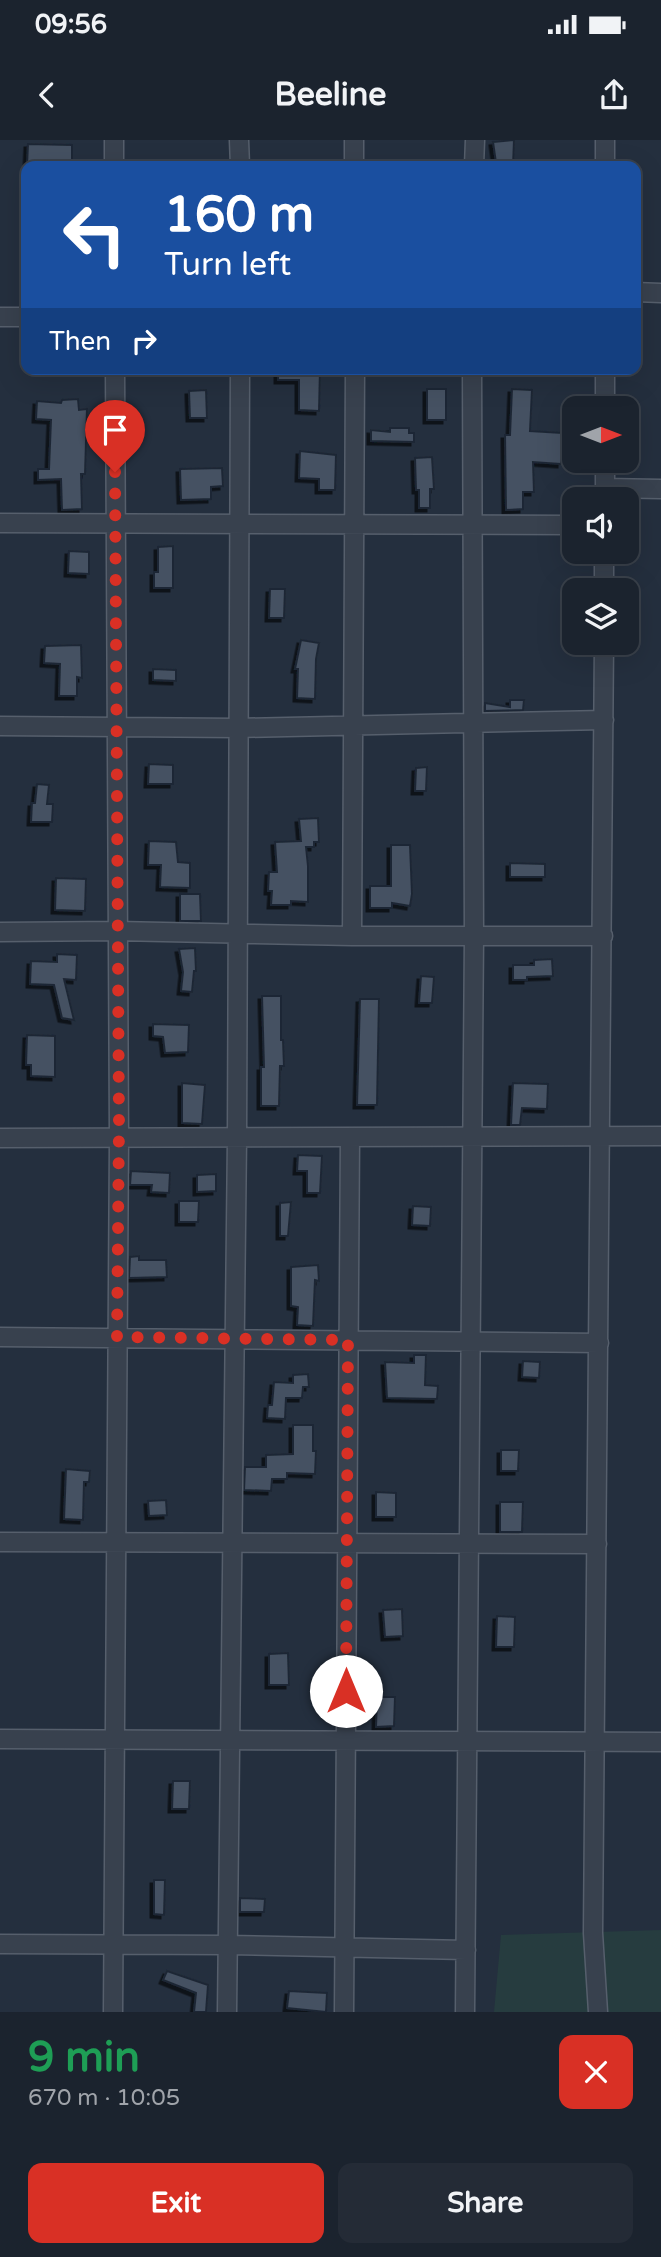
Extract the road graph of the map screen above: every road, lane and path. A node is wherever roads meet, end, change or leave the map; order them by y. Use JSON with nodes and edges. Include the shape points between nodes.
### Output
{"nodes":[{"id":1,"x":114,"y":140,"type":"edge"},
{"id":2,"x":239,"y":140,"type":"edge"},
{"id":3,"x":354,"y":140,"type":"edge"},
{"id":4,"x":475,"y":140,"type":"edge"},
{"id":5,"x":605,"y":140,"type":"edge"},
{"id":6,"x":114,"y":161,"type":"edge"},
{"id":7,"x":240,"y":161,"type":"edge"},
{"id":8,"x":354,"y":161,"type":"edge"},
{"id":9,"x":474,"y":161,"type":"edge"},
{"id":10,"x":605,"y":161,"type":"edge"},
{"id":11,"x":641,"y":292,"type":"edge"},
{"id":12,"x":661,"y":293,"type":"edge"},
{"id":13,"x":0,"y":317,"type":"edge"},
{"id":14,"x":21,"y":317,"type":"edge"},
{"id":15,"x":114,"y":375,"type":"edge"},
{"id":16,"x":240,"y":375,"type":"edge"},
{"id":17,"x":355,"y":375,"type":"edge"},
{"id":18,"x":472,"y":375,"type":"edge"},
{"id":19,"x":605,"y":375,"type":"edge"},
{"id":20,"x":605,"y":396,"type":"edge"},
{"id":21,"x":661,"y":489,"type":"edge"},
{"id":22,"x":639,"y":491,"type":"edge"},
{"id":23,"x":0,"y":523,"type":"edge"},
{"id":24,"x":115,"y":524,"type":"junction"},
{"id":25,"x":239,"y":524,"type":"junction"},
{"id":26,"x":354,"y":524,"type":"junction"},
{"id":27,"x":473,"y":525,"type":"junction"},
{"id":28,"x":562,"y":525,"type":"edge"},
{"id":29,"x":604,"y":655,"type":"edge"},
{"id":30,"x":604,"y":720,"type":"junction"},
{"id":31,"x":473,"y":724,"type":"junction"},
{"id":32,"x":353,"y":725,"type":"junction"},
{"id":33,"x":0,"y":726,"type":"edge"},
{"id":34,"x":116,"y":727,"type":"junction"},
{"id":35,"x":237,"y":728,"type":"junction"},
{"id":36,"x":117,"y":931,"type":"junction"},
{"id":37,"x":0,"y":932,"type":"edge"},
{"id":38,"x":236,"y":933,"type":"junction"},
{"id":39,"x":352,"y":936,"type":"junction"},
{"id":40,"x":474,"y":936,"type":"junction"},
{"id":41,"x":603,"y":936,"type":"junction"},
{"id":42,"x":472,"y":1136,"type":"junction"},
{"id":43,"x":601,"y":1136,"type":"junction"},
{"id":44,"x":661,"y":1136,"type":"edge"},
{"id":45,"x":0,"y":1138,"type":"edge"},
{"id":46,"x":236,"y":1138,"type":"junction"},
{"id":47,"x":350,"y":1138,"type":"junction"},
{"id":48,"x":119,"y":1139,"type":"junction"},
{"id":49,"x":0,"y":1336,"type":"edge"},
{"id":50,"x":117,"y":1337,"type":"junction"},
{"id":51,"x":235,"y":1338,"type":"junction"},
{"id":52,"x":348,"y":1340,"type":"junction"},
{"id":53,"x":471,"y":1342,"type":"junction"},
{"id":54,"x":599,"y":1343,"type":"junction"},
{"id":55,"x":0,"y":1542,"type":"edge"},
{"id":56,"x":115,"y":1543,"type":"junction"},
{"id":57,"x":232,"y":1543,"type":"junction"},
{"id":58,"x":347,"y":1543,"type":"junction"},
{"id":59,"x":469,"y":1544,"type":"junction"},
{"id":60,"x":597,"y":1544,"type":"junction"},
{"id":61,"x":0,"y":1738,"type":"edge"},
{"id":62,"x":115,"y":1738,"type":"junction"},
{"id":63,"x":230,"y":1739,"type":"junction"},
{"id":64,"x":346,"y":1740,"type":"junction"},
{"id":65,"x":467,"y":1742,"type":"junction"},
{"id":66,"x":661,"y":1742,"type":"edge"},
{"id":67,"x":595,"y":1743,"type":"junction"},
{"id":68,"x":0,"y":1944,"type":"edge"},
{"id":69,"x":113,"y":1945,"type":"junction"},
{"id":70,"x":228,"y":1945,"type":"junction"},
{"id":71,"x":345,"y":1947,"type":"junction"},
{"id":72,"x":466,"y":1950,"type":"junction"},
{"id":73,"x":113,"y":2012,"type":"edge"},
{"id":74,"x":228,"y":2012,"type":"edge"},
{"id":75,"x":344,"y":2012,"type":"edge"},
{"id":76,"x":465,"y":2012,"type":"edge"},
{"id":77,"x":598,"y":2012,"type":"edge"}],
"edges":[{"from":1,"to":6,"type":"street"},
{"from":2,"to":7,"type":"street"},
{"from":3,"to":8,"type":"street"},
{"from":4,"to":9,"type":"street"},
{"from":5,"to":10,"type":"street"},
{"from":11,"to":12,"type":"street"},
{"from":13,"to":14,"type":"street"},
{"from":15,"to":24,"type":"street"},
{"from":16,"to":25,"type":"street"},
{"from":17,"to":26,"type":"street"},
{"from":18,"to":27,"type":"street"},
{"from":19,"to":20,"type":"street"},
{"from":21,"to":22,"type":"street"},
{"from":23,"to":24,"type":"street"},
{"from":24,"to":25,"type":"street"},
{"from":24,"to":34,"type":"street"},
{"from":25,"to":26,"type":"street"},
{"from":25,"to":35,"type":"street"},
{"from":26,"to":27,"type":"street"},
{"from":26,"to":32,"type":"street"},
{"from":27,"to":28,"type":"street"},
{"from":27,"to":31,"type":"street"},
{"from":29,"to":30,"type":"street"},
{"from":30,"to":31,"type":"street"},
{"from":30,"to":41,"type":"street"},
{"from":31,"to":32,"type":"street"},
{"from":31,"to":40,"type":"street"},
{"from":32,"to":35,"type":"street"},
{"from":32,"to":39,"type":"street"},
{"from":33,"to":34,"type":"street"},
{"from":34,"to":35,"type":"street"},
{"from":34,"to":36,"type":"street"},
{"from":35,"to":38,"type":"street"},
{"from":36,"to":37,"type":"street"},
{"from":36,"to":38,"type":"street"},
{"from":36,"to":48,"type":"street"},
{"from":38,"to":39,"type":"street"},
{"from":38,"to":46,"type":"street"},
{"from":39,"to":40,"type":"street"},
{"from":40,"to":41,"type":"street"},
{"from":40,"to":42,"type":"street"},
{"from":41,"to":43,"type":"street"},
{"from":42,"to":43,"type":"street"},
{"from":42,"to":47,"type":"street"},
{"from":42,"to":53,"type":"street"},
{"from":43,"to":44,"type":"street"},
{"from":43,"to":54,"type":"street"},
{"from":45,"to":48,"type":"street"},
{"from":46,"to":47,"type":"street"},
{"from":46,"to":48,"type":"street"},
{"from":46,"to":51,"type":"street"},
{"from":47,"to":52,"type":"street"},
{"from":48,"to":50,"type":"street"},
{"from":49,"to":50,"type":"street"},
{"from":50,"to":51,"type":"street"},
{"from":50,"to":56,"type":"street"},
{"from":51,"to":52,"type":"street"},
{"from":51,"to":57,"type":"street"},
{"from":52,"to":53,"type":"street"},
{"from":52,"to":58,"type":"street"},
{"from":53,"to":54,"type":"street"},
{"from":53,"to":59,"type":"street"},
{"from":54,"to":60,"type":"street"},
{"from":55,"to":56,"type":"street"},
{"from":56,"to":57,"type":"street"},
{"from":56,"to":62,"type":"street"},
{"from":57,"to":58,"type":"street"},
{"from":57,"to":63,"type":"street"},
{"from":58,"to":59,"type":"street"},
{"from":58,"to":64,"type":"street"},
{"from":59,"to":60,"type":"street"},
{"from":59,"to":65,"type":"street"},
{"from":60,"to":67,"type":"street"},
{"from":61,"to":62,"type":"street"},
{"from":62,"to":63,"type":"street"},
{"from":62,"to":69,"type":"street"},
{"from":63,"to":64,"type":"street"},
{"from":63,"to":70,"type":"street"},
{"from":64,"to":65,"type":"street"},
{"from":64,"to":71,"type":"street"},
{"from":65,"to":67,"type":"street"},
{"from":65,"to":72,"type":"street"},
{"from":66,"to":67,"type":"street"},
{"from":67,"to":77,"type":"street","via":[[593,1933]]},
{"from":68,"to":69,"type":"street"},
{"from":69,"to":70,"type":"street"},
{"from":69,"to":73,"type":"street"},
{"from":70,"to":71,"type":"street"},
{"from":70,"to":74,"type":"street"},
{"from":71,"to":72,"type":"street"},
{"from":71,"to":75,"type":"street"},
{"from":72,"to":76,"type":"street"}]}
